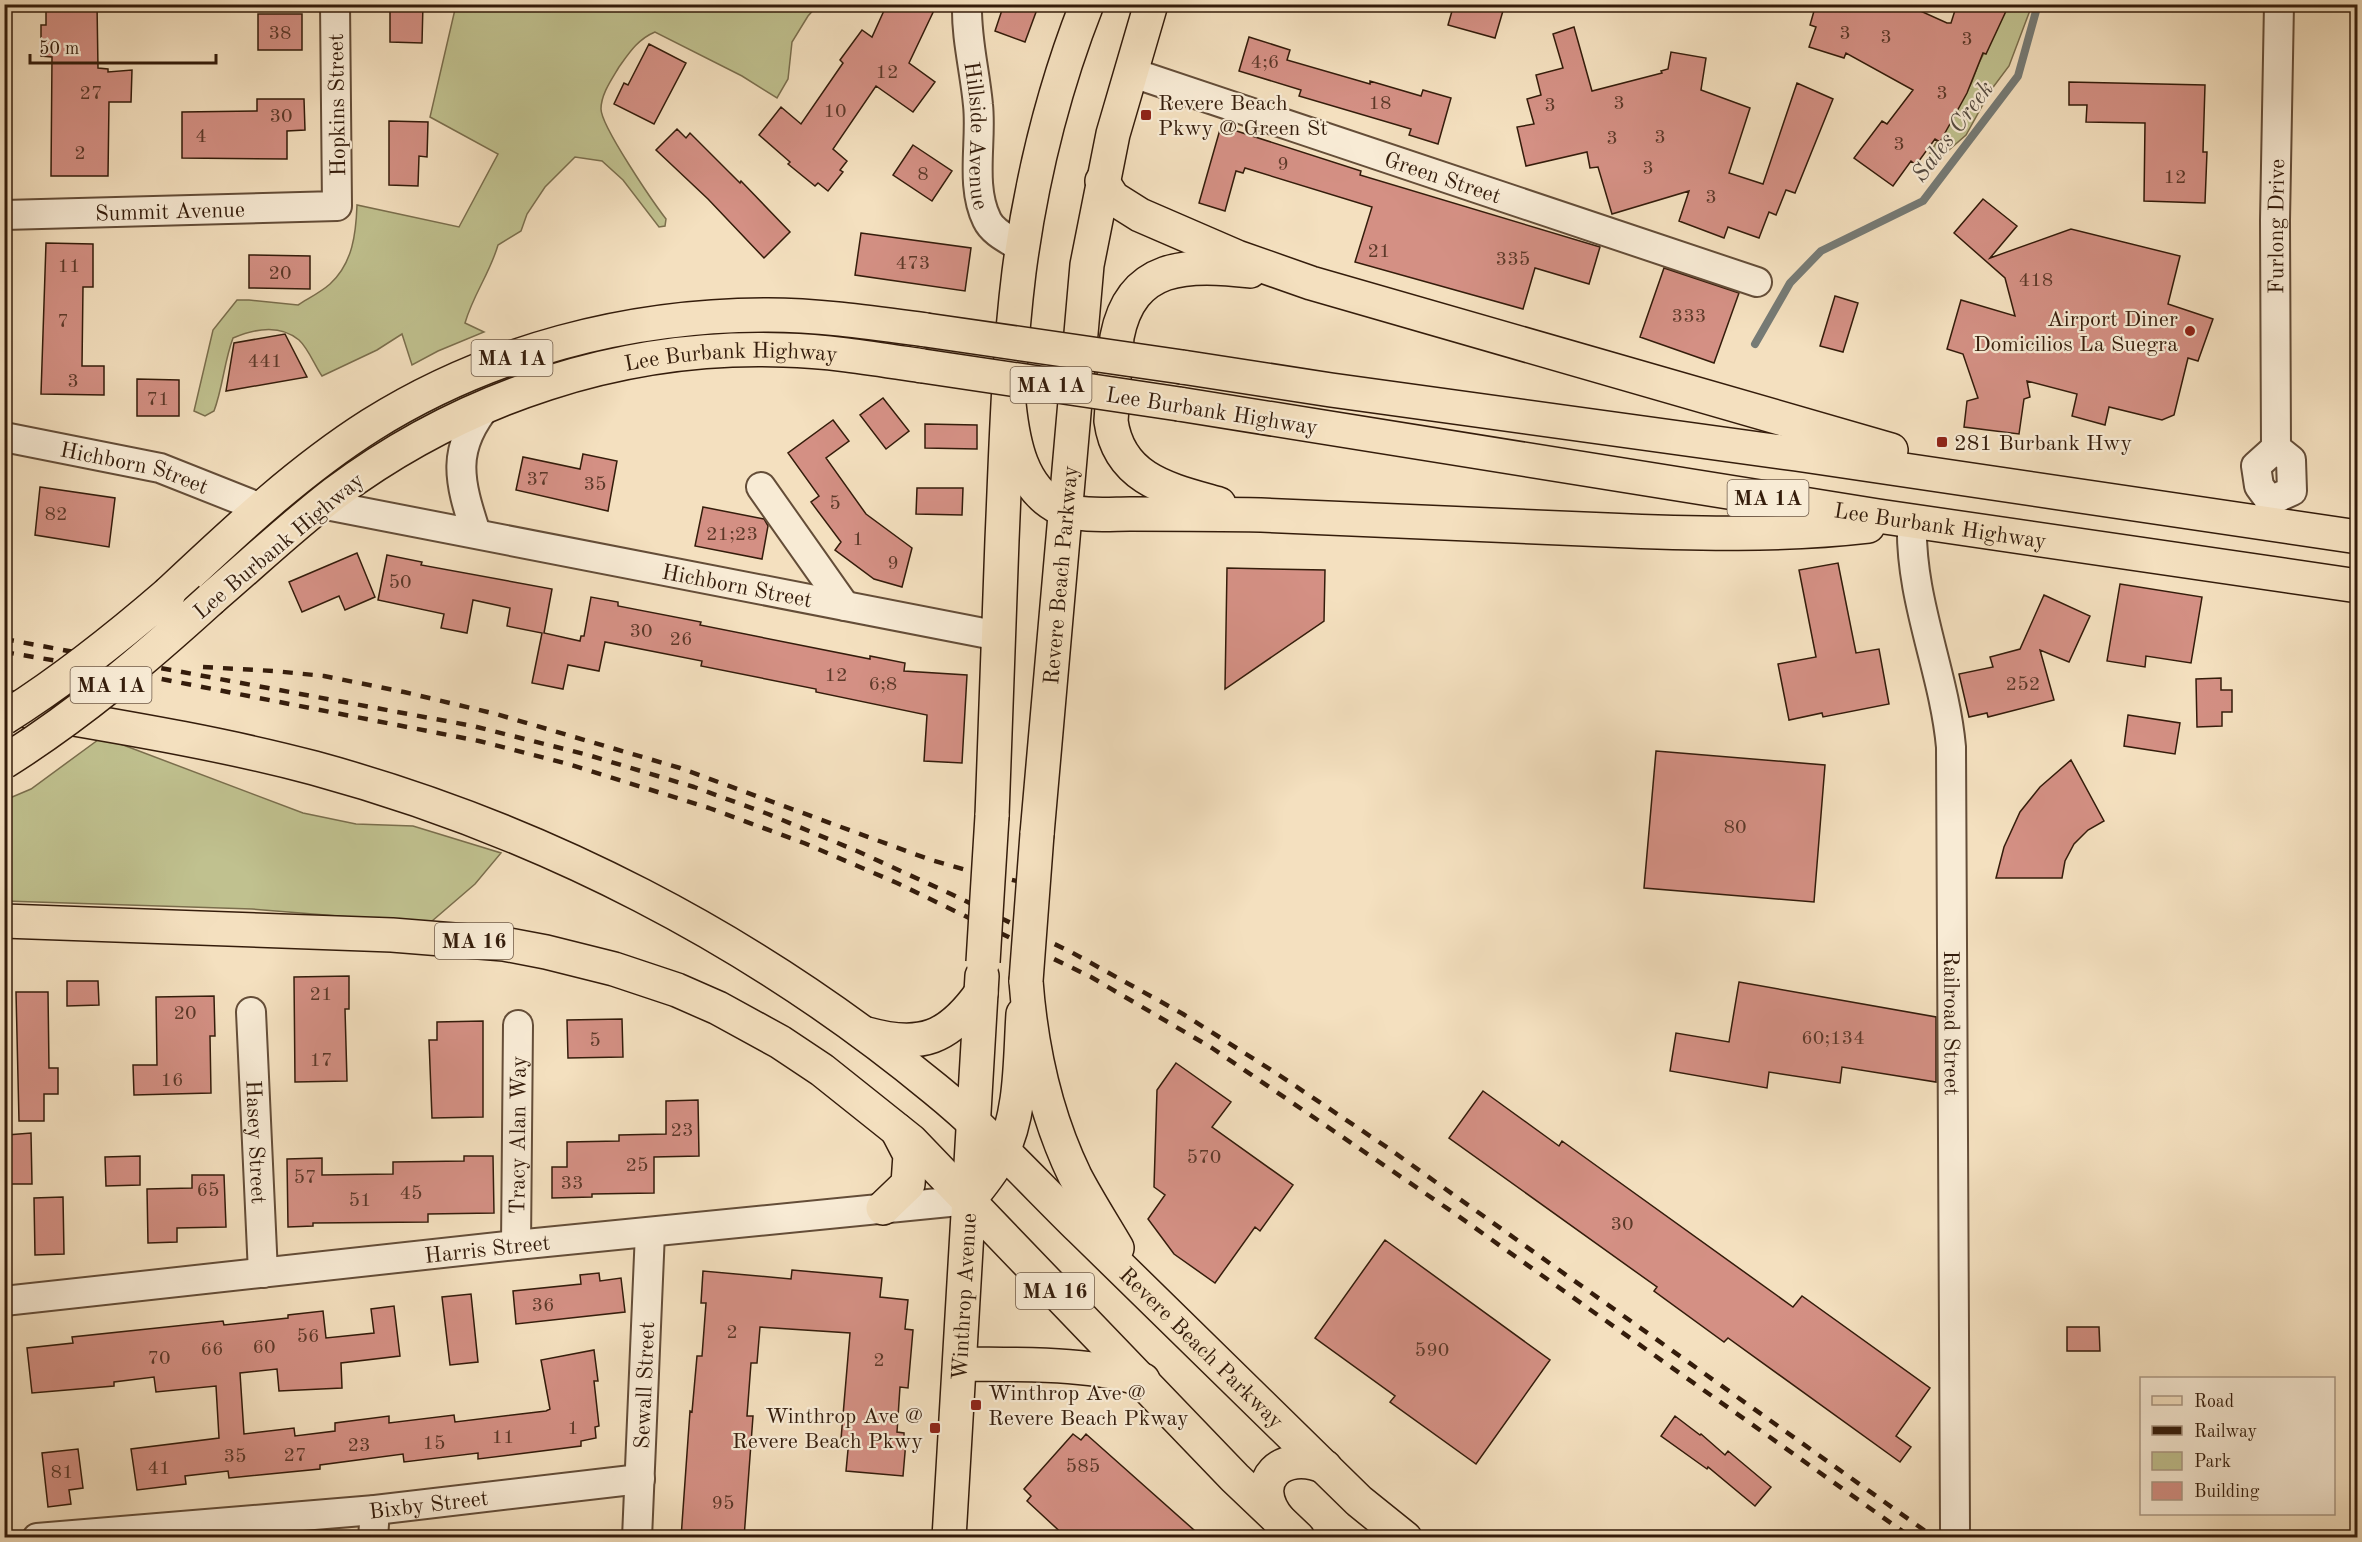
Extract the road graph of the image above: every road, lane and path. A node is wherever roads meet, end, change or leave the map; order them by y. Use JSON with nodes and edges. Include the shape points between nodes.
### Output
{"nodes":[{"id":1,"x":335,"y":4,"type":"edge"},
{"id":2,"x":966,"y":4,"type":"edge"},
{"id":3,"x":1087,"y":4,"type":"edge"},
{"id":4,"x":1151,"y":4,"type":"edge"},
{"id":5,"x":2279,"y":4,"type":"edge"},
{"id":6,"x":1130,"y":72,"type":"junction"},
{"id":7,"x":1102,"y":181,"type":"junction"},
{"id":8,"x":337,"y":206,"type":"joint"},
{"id":9,"x":4,"y":215,"type":"edge"},
{"id":10,"x":1022,"y":248,"type":"junction"},
{"id":11,"x":1757,"y":282,"type":"dead end"},
{"id":12,"x":1311,"y":283,"type":"junction"},
{"id":13,"x":488,"y":404,"type":"junction"},
{"id":14,"x":1009,"y":404,"type":"junction"},
{"id":15,"x":4,"y":437,"type":"edge"},
{"id":16,"x":761,"y":487,"type":"dead end"},
{"id":17,"x":2020,"y":487,"type":"junction"},
{"id":18,"x":321,"y":504,"type":"junction"},
{"id":19,"x":261,"y":508,"type":"junction"},
{"id":20,"x":1066,"y":510,"type":"junction"},
{"id":21,"x":2270,"y":513,"type":"junction"},
{"id":22,"x":1259,"y":515,"type":"junction"},
{"id":23,"x":1912,"y":520,"type":"junction"},
{"id":24,"x":476,"y":533,"type":"junction"},
{"id":25,"x":2358,"y":537,"type":"edge"},
{"id":26,"x":2358,"y":586,"type":"edge"},
{"id":27,"x":845,"y":606,"type":"junction"},
{"id":28,"x":999,"y":636,"type":"junction"},
{"id":29,"x":4,"y":707,"type":"edge"},
{"id":30,"x":4,"y":718,"type":"edge"},
{"id":31,"x":4,"y":762,"type":"edge"},
{"id":32,"x":4,"y":921,"type":"edge"},
{"id":33,"x":982,"y":978,"type":"junction"},
{"id":34,"x":1026,"y":981,"type":"junction"},
{"id":35,"x":251,"y":1012,"type":"dead end"},
{"id":36,"x":518,"y":1025,"type":"dead end"},
{"id":37,"x":865,"y":1034,"type":"junction"},
{"id":38,"x":974,"y":1124,"type":"junction"},
{"id":39,"x":896,"y":1128,"type":"junction"},
{"id":40,"x":1002,"y":1152,"type":"junction"},
{"id":41,"x":969,"y":1200,"type":"junction"},
{"id":42,"x":883,"y":1208,"type":"junction"},
{"id":43,"x":650,"y":1232,"type":"junction"},
{"id":44,"x":516,"y":1245,"type":"junction"},
{"id":45,"x":263,"y":1273,"type":"junction"},
{"id":46,"x":1153,"y":1299,"type":"junction"},
{"id":47,"x":4,"y":1301,"type":"edge"},
{"id":48,"x":960,"y":1364,"type":"junction"},
{"id":49,"x":1143,"y":1380,"type":"junction"},
{"id":50,"x":1325,"y":1467,"type":"junction"},
{"id":51,"x":640,"y":1479,"type":"junction"},
{"id":52,"x":374,"y":1524,"type":"edge"},
{"id":53,"x":1955,"y":1529,"type":"dead end"},
{"id":54,"x":1290,"y":1531,"type":"edge"},
{"id":55,"x":37,"y":1538,"type":"edge"},
{"id":56,"x":637,"y":1538,"type":"edge"},
{"id":57,"x":950,"y":1538,"type":"edge"},
{"id":58,"x":1405,"y":1538,"type":"edge"}],
"edges":[{"from":1,"to":8,"type":"street","name":"Hopkins Street"},
{"from":2,"to":10,"type":"street","name":"Hillside Avenue","via":[[978,103],[982,206],[988,223]]},
{"from":3,"to":10,"type":"main road","via":[[1050,115]]},
{"from":4,"to":6,"type":"main road","name":"Revere Beach Parkway"},
{"from":5,"to":21,"type":"street","name":"Furlong Drive","via":[[2276,448],[2256,466]]},
{"from":6,"to":7,"type":"main road","name":"Revere Beach Parkway"},
{"from":6,"to":11,"type":"street","name":"Green Street"},
{"from":7,"to":12,"type":"main road","via":[[1113,198],[1140,215],[1237,257]]},
{"from":7,"to":20,"type":"main road","name":"Revere Beach Parkway","via":[[1084,288]]},
{"from":8,"to":9,"type":"street","name":"Summit Avenue"},
{"from":10,"to":14,"type":"main road"},
{"from":12,"to":17,"type":"main road"},
{"from":12,"to":22,"type":"main road","via":[[1238,270],[1174,272],[1143,285],[1129,302],[1119,325],[1111,421],[1125,459],[1147,478],[1170,489]]},
{"from":13,"to":18,"type":"main road","name":"Lee Burbank Highway","number":"MA 1A","via":[[404,447]]},
{"from":13,"to":23,"type":"main road","name":"Lee Burbank Highway","number":"MA 1A","bridge":true,"via":[[549,382],[652,358],[761,349],[805,351],[1179,404]]},
{"from":13,"to":24,"type":"street","via":[[470,430],[461,458],[462,488]]},
{"from":14,"to":20,"type":"main road","via":[[1024,470],[1049,501]]},
{"from":14,"to":28,"type":"main road"},
{"from":15,"to":19,"type":"street","name":"Hichborn Street","via":[[160,468]]},
{"from":16,"to":27,"type":"street"},
{"from":17,"to":19,"type":"main road","name":"Lee Burbank Highway","number":"MA 1A","bridge":true,"via":[[926,330],[793,316],[736,316],[648,324],[559,343],[472,373],[390,414],[315,464]]},
{"from":17,"to":21,"type":"main road","name":"Lee Burbank Highway","number":"MA 1A"},
{"from":18,"to":24,"type":"street","name":"Hichborn Street"},
{"from":18,"to":31,"type":"main road","name":"Lee Burbank Highway","number":"MA 1A","bridge":true,"via":[[152,652],[72,716]]},
{"from":19,"to":30,"type":"main road","name":"Lee Burbank Highway","number":"MA 1A","bridge":true,"via":[[107,646]]},
{"from":20,"to":22,"type":"main road"},
{"from":20,"to":34,"type":"main road","name":"Revere Beach Parkway","bridge":true},
{"from":21,"to":25,"type":"main road","name":"Lee Burbank Highway","number":"MA 1A"},
{"from":22,"to":23,"type":"main road","via":[[1719,534],[1838,530]]},
{"from":23,"to":26,"type":"main road","name":"Lee Burbank Highway","number":"MA 1A"},
{"from":23,"to":53,"type":"street","name":"Railroad Street","via":[[1917,591],[1946,706],[1951,747]]},
{"from":24,"to":27,"type":"street","name":"Hichborn Street"},
{"from":27,"to":28,"type":"street","name":"Hichborn Street"},
{"from":28,"to":33,"type":"main road","bridge":true},
{"from":29,"to":37,"type":"main road","number":"MA 16","via":[[272,757],[401,795],[488,826],[652,900],[771,970]]},
{"from":32,"to":39,"type":"main road","number":"MA 16","via":[[439,938],[504,944],[569,957],[656,982],[728,1013],[807,1060]]},
{"from":33,"to":37,"type":"main road","via":[[957,1023],[934,1036],[901,1041]]},
{"from":33,"to":38,"type":"main road"},
{"from":34,"to":40,"type":"main road","name":"Revere Beach Parkway","via":[[1015,1105]]},
{"from":34,"to":46,"type":"main road","via":[[1039,1065],[1064,1149],[1096,1213]]},
{"from":35,"to":45,"type":"street","name":"Hasey Street"},
{"from":36,"to":44,"type":"street","name":"Tracy Alan Way"},
{"from":37,"to":38,"type":"main road","number":"MA 16"},
{"from":38,"to":40,"type":"main road","name":"Revere Beach Parkway","number":"MA 16"},
{"from":38,"to":41,"type":"main road"},
{"from":39,"to":41,"type":"main road","number":"MA 16"},
{"from":39,"to":42,"type":"main road","via":[[910,1155],[908,1184]]},
{"from":40,"to":41,"type":"main road","name":"Revere Beach Parkway"},
{"from":40,"to":46,"type":"main road","name":"Revere Beach Parkway","number":"MA 16"},
{"from":41,"to":42,"type":"street","name":"Harris Street"},
{"from":41,"to":48,"type":"main road","name":"Winthrop Avenue"},
{"from":41,"to":49,"type":"main road","number":"MA 16"},
{"from":42,"to":43,"type":"street","name":"Harris Street"},
{"from":43,"to":44,"type":"street","name":"Harris Street"},
{"from":43,"to":51,"type":"street","name":"Sewall Street"},
{"from":44,"to":45,"type":"street","name":"Harris Street"},
{"from":45,"to":47,"type":"street","name":"Harris Street"},
{"from":46,"to":50,"type":"main road","name":"Revere Beach Parkway","number":"MA 16"},
{"from":48,"to":49,"type":"main road","via":[[1096,1369]]},
{"from":48,"to":57,"type":"main road","name":"Winthrop Avenue"},
{"from":49,"to":54,"type":"main road","number":"MA 16"},
{"from":50,"to":54,"type":"main road","via":[[1297,1461],[1281,1466],[1270,1476],[1267,1498]]},
{"from":50,"to":58,"type":"main road","name":"Revere Beach Parkway","number":"MA 16"},
{"from":51,"to":52,"type":"street","name":"Bixby Street"},
{"from":51,"to":56,"type":"street","name":"Sewall Street"},
{"from":52,"to":55,"type":"street","name":"Bixby Street"}]}
